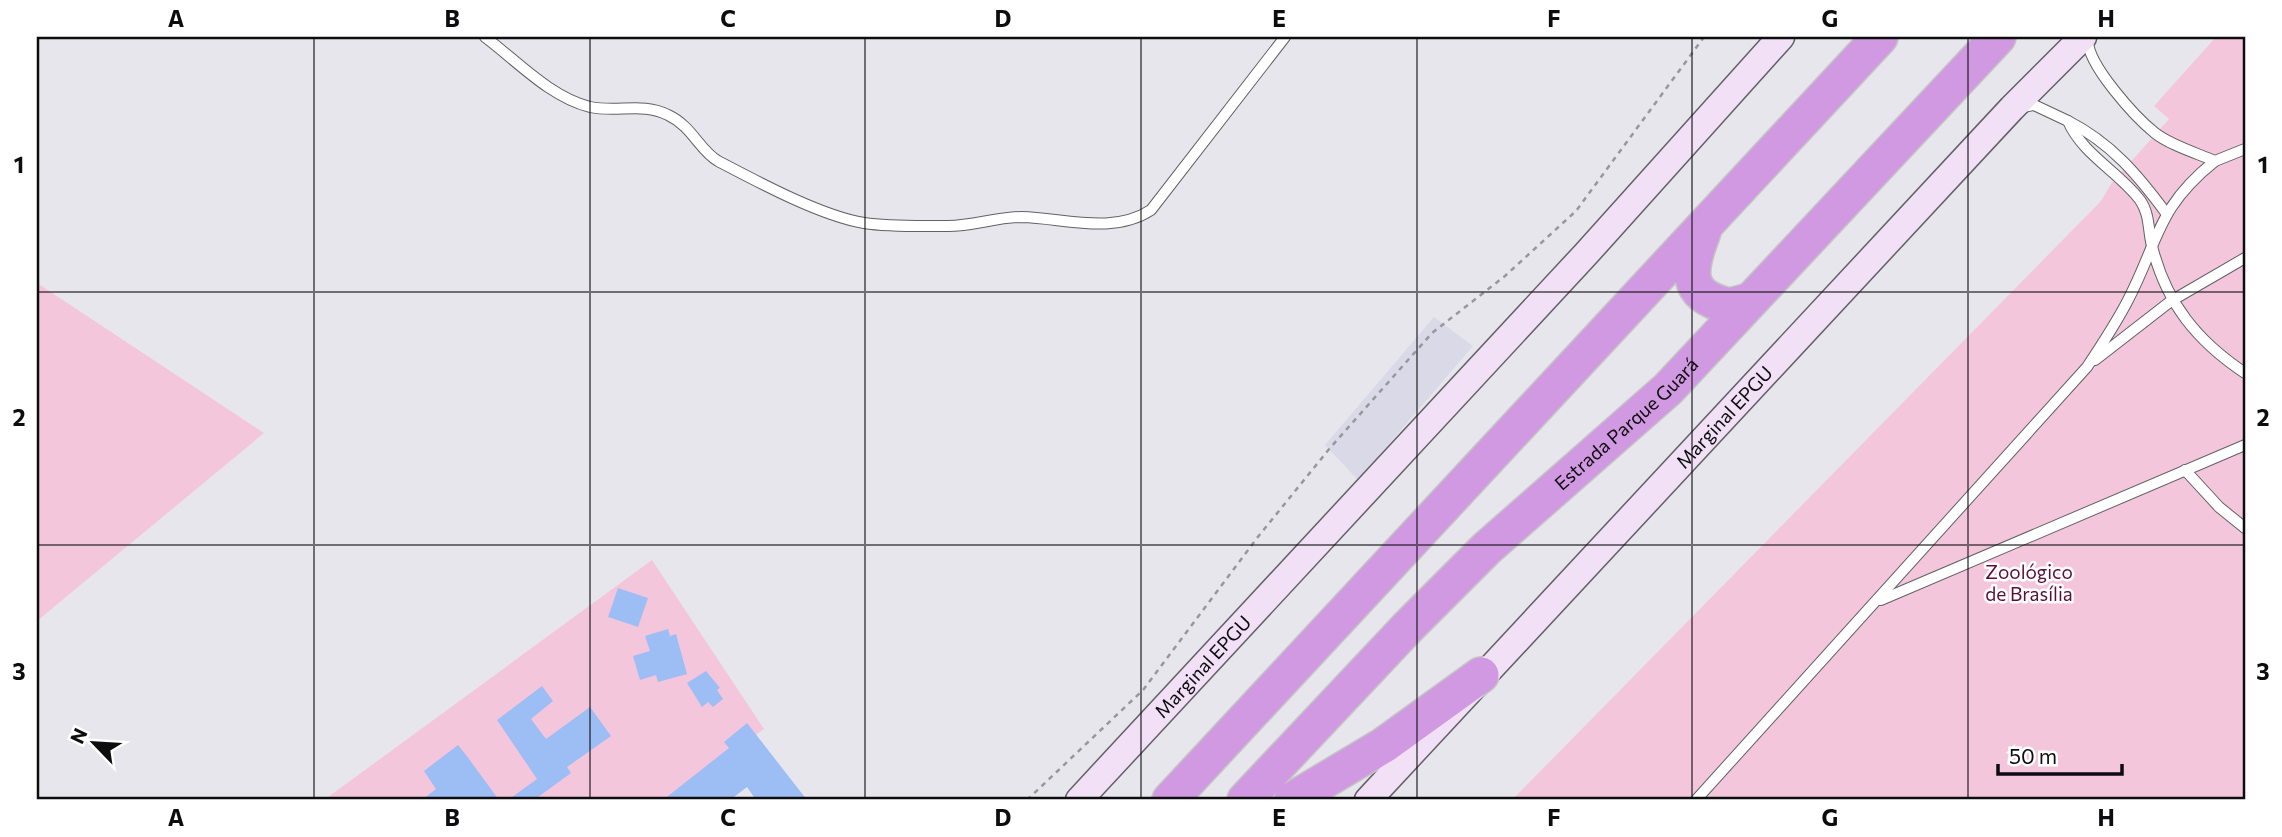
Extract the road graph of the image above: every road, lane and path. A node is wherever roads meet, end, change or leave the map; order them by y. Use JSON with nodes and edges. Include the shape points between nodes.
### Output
{"nodes":[{"id":1,"x":485,"y":37,"type":"edge"},
{"id":2,"x":1285,"y":37,"type":"edge"},
{"id":3,"x":1704,"y":37,"type":"edge"},
{"id":4,"x":1781,"y":37,"type":"edge"},
{"id":5,"x":1881,"y":37,"type":"edge"},
{"id":6,"x":1998,"y":37,"type":"edge"},
{"id":7,"x":2083,"y":37,"type":"edge"},
{"id":8,"x":2089,"y":37,"type":"edge"},
{"id":9,"x":2012,"y":108,"type":"junction"},
{"id":10,"x":2068,"y":121,"type":"junction"},
{"id":11,"x":2245,"y":149,"type":"edge"},
{"id":12,"x":2215,"y":161,"type":"junction"},
{"id":13,"x":2165,"y":213,"type":"junction"},
{"id":14,"x":1705,"y":228,"type":"junction"},
{"id":15,"x":2152,"y":245,"type":"junction"},
{"id":16,"x":2245,"y":258,"type":"edge"},
{"id":17,"x":1749,"y":301,"type":"junction"},
{"id":18,"x":2171,"y":301,"type":"junction"},
{"id":19,"x":2087,"y":367,"type":"junction"},
{"id":20,"x":2245,"y":373,"type":"edge"},
{"id":21,"x":2245,"y":445,"type":"edge"},
{"id":22,"x":2185,"y":470,"type":"junction"},
{"id":23,"x":2245,"y":528,"type":"edge"},
{"id":24,"x":1877,"y":602,"type":"junction"},
{"id":25,"x":1481,"y":675,"type":"junction"},
{"id":26,"x":1027,"y":800,"type":"edge"},
{"id":27,"x":1079,"y":800,"type":"edge"},
{"id":28,"x":1170,"y":800,"type":"edge"},
{"id":29,"x":1244,"y":800,"type":"edge"},
{"id":30,"x":1292,"y":800,"type":"edge"},
{"id":31,"x":1368,"y":800,"type":"edge"},
{"id":32,"x":1696,"y":800,"type":"edge"}],
"edges":[{"from":1,"to":2,"type":"lane","via":[[561,95],[590,107],[644,107],[665,113],[692,132],[714,159],[804,202],[863,223],[951,226],[1020,217],[1110,224],[1135,220],[1150,210]]},
{"from":3,"to":26,"type":"path","via":[[1576,211],[1432,334],[1256,538],[1143,690]]},
{"from":4,"to":27,"type":"street","name":"Marginal EPGU","via":[[1585,256]]},
{"from":5,"to":14,"type":"highway"},
{"from":6,"to":17,"type":"highway","name":"Estrada Parque Guará"},
{"from":7,"to":9,"type":"street","name":"Marginal EPGU"},
{"from":8,"to":12,"type":"lane","via":[[2088,49],[2098,71],[2155,134]]},
{"from":9,"to":10,"type":"lane","via":[[2034,105]]},
{"from":9,"to":25,"type":"street","name":"Marginal EPGU"},
{"from":10,"to":13,"type":"lane","via":[[2135,171]]},
{"from":10,"to":15,"type":"lane","via":[[2075,136],[2142,202]]},
{"from":11,"to":12,"type":"lane"},
{"from":12,"to":13,"type":"lane"},
{"from":13,"to":15,"type":"lane"},
{"from":14,"to":17,"type":"highway","via":[[1692,260],[1691,279],[1698,291],[1730,306]]},
{"from":14,"to":28,"type":"highway"},
{"from":15,"to":18,"type":"lane"},
{"from":15,"to":19,"type":"lane","via":[[2128,301]]},
{"from":16,"to":18,"type":"lane"},
{"from":17,"to":29,"type":"highway","name":"Estrada Parque Guará","via":[[1668,389],[1487,548]]},
{"from":18,"to":19,"type":"lane"},
{"from":18,"to":20,"type":"lane","via":[[2195,332]]},
{"from":19,"to":24,"type":"lane"},
{"from":21,"to":22,"type":"lane"},
{"from":22,"to":23,"type":"lane","via":[[2218,507]]},
{"from":22,"to":24,"type":"lane"},
{"from":24,"to":32,"type":"lane"},
{"from":25,"to":30,"type":"highway","via":[[1384,745]]},
{"from":25,"to":31,"type":"street","name":"Marginal EPGU"}]}
